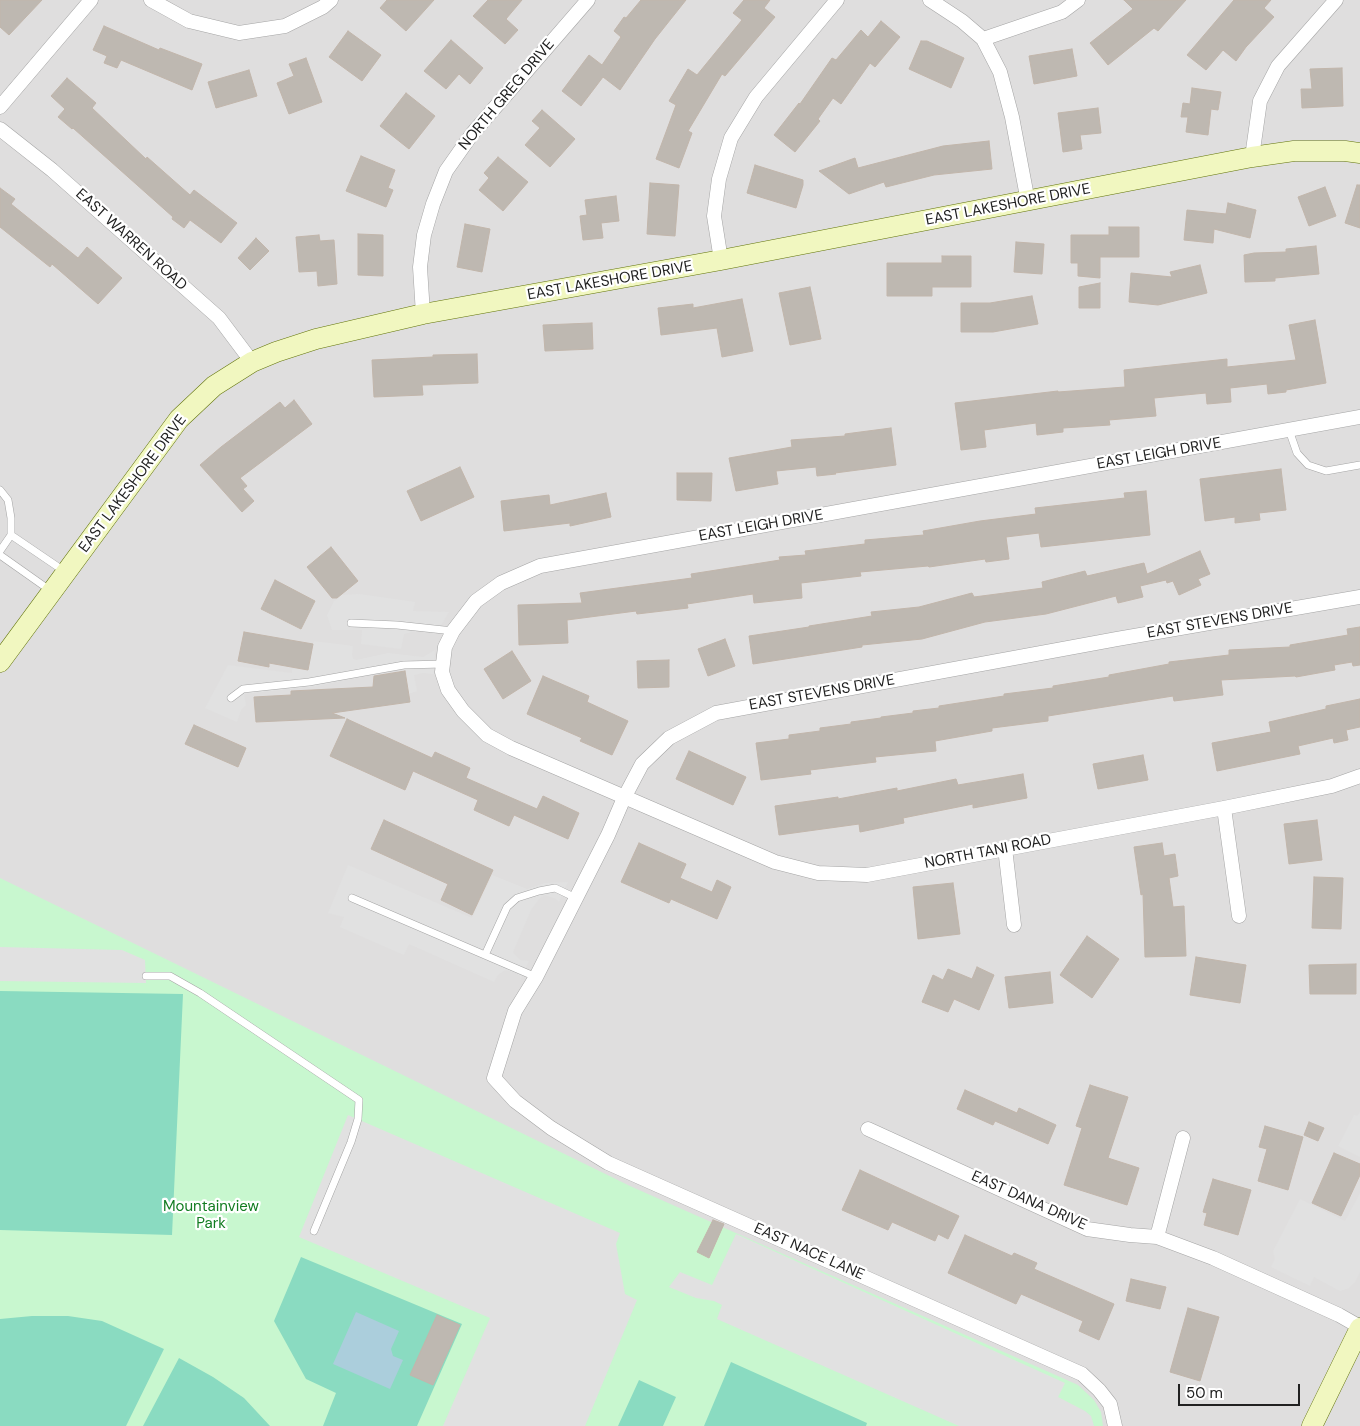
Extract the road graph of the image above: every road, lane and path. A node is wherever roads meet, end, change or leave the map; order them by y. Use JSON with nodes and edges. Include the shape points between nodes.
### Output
{"nodes":[{"id":1,"x":91,"y":0,"type":"edge"},
{"id":2,"x":151,"y":0,"type":"edge"},
{"id":3,"x":331,"y":0,"type":"edge"},
{"id":4,"x":588,"y":0,"type":"edge"},
{"id":5,"x":837,"y":0,"type":"edge"},
{"id":6,"x":930,"y":0,"type":"edge"},
{"id":7,"x":1078,"y":0,"type":"edge"},
{"id":8,"x":1336,"y":0,"type":"edge"},
{"id":9,"x":983,"y":39,"type":"junction"},
{"id":10,"x":0,"y":107,"type":"edge"},
{"id":11,"x":0,"y":129,"type":"edge"},
{"id":12,"x":1360,"y":153,"type":"edge"},
{"id":13,"x":1252,"y":157,"type":"junction"},
{"id":14,"x":1028,"y":202,"type":"junction"},
{"id":15,"x":721,"y":260,"type":"junction"},
{"id":16,"x":424,"y":314,"type":"junction"},
{"id":17,"x":252,"y":362,"type":"junction"},
{"id":18,"x":1360,"y":418,"type":"edge"},
{"id":19,"x":1289,"y":430,"type":"junction"},
{"id":20,"x":1360,"y":465,"type":"edge"},
{"id":21,"x":0,"y":490,"type":"edge"},
{"id":22,"x":11,"y":535,"type":"junction"},
{"id":23,"x":0,"y":551,"type":"edge"},
{"id":24,"x":0,"y":555,"type":"edge"},
{"id":25,"x":66,"y":573,"type":"junction"},
{"id":26,"x":52,"y":592,"type":"junction"},
{"id":27,"x":1360,"y":597,"type":"edge"},
{"id":28,"x":351,"y":623,"type":"dead end"},
{"id":29,"x":453,"y":630,"type":"junction"},
{"id":30,"x":0,"y":662,"type":"edge"},
{"id":31,"x":443,"y":664,"type":"junction"},
{"id":32,"x":231,"y":698,"type":"dead end"},
{"id":33,"x":1360,"y":776,"type":"edge"},
{"id":34,"x":624,"y":798,"type":"junction"},
{"id":35,"x":1224,"y":808,"type":"junction"},
{"id":36,"x":1005,"y":848,"type":"junction"},
{"id":37,"x":352,"y":898,"type":"dead end"},
{"id":38,"x":576,"y":898,"type":"junction"},
{"id":39,"x":1239,"y":916,"type":"dead end"},
{"id":40,"x":1014,"y":925,"type":"dead end"},
{"id":41,"x":485,"y":955,"type":"junction"},
{"id":42,"x":146,"y":976,"type":"dead end"},
{"id":43,"x":536,"y":977,"type":"junction"},
{"id":44,"x":494,"y":1078,"type":"joint"},
{"id":45,"x":868,"y":1129,"type":"dead end"},
{"id":46,"x":1183,"y":1138,"type":"dead end"},
{"id":47,"x":314,"y":1230,"type":"dead end"},
{"id":48,"x":1157,"y":1237,"type":"junction"},
{"id":49,"x":1360,"y":1327,"type":"edge"},
{"id":50,"x":1115,"y":1426,"type":"edge"},
{"id":51,"x":1312,"y":1426,"type":"edge"}],
"edges":[{"from":1,"to":10,"type":"street"},
{"from":2,"to":3,"type":"street","via":[[188,21],[239,32],[285,26]]},
{"from":4,"to":16,"type":"street","name":"NORTH GREG DRIVE","via":[[472,134],[446,172],[424,235],[420,267]]},
{"from":5,"to":15,"type":"street","via":[[756,97],[731,138],[718,179],[714,216]]},
{"from":6,"to":9,"type":"street"},
{"from":7,"to":9,"type":"street","via":[[1062,12]]},
{"from":8,"to":13,"type":"street","via":[[1278,66],[1260,101]]},
{"from":9,"to":14,"type":"street","via":[[1000,72],[1010,108]]},
{"from":11,"to":17,"type":"street","name":"EAST WARREN ROAD","via":[[52,170],[219,318]]},
{"from":12,"to":13,"type":"main road","name":"EAST LAKESHORE DRIVE","via":[[1294,151]]},
{"from":13,"to":14,"type":"main road","name":"EAST LAKESHORE DRIVE"},
{"from":14,"to":15,"type":"main road","name":"EAST LAKESHORE DRIVE"},
{"from":15,"to":16,"type":"main road","name":"EAST LAKESHORE DRIVE"},
{"from":16,"to":17,"type":"main road","name":"EAST LAKESHORE DRIVE","via":[[316,339]]},
{"from":17,"to":25,"type":"main road","name":"EAST LAKESHORE DRIVE","via":[[214,386],[179,419]]},
{"from":18,"to":19,"type":"street","name":"EAST LEIGH DRIVE"},
{"from":19,"to":20,"type":"lane","via":[[1297,453],[1308,466],[1326,471]]},
{"from":19,"to":29,"type":"street","name":"EAST LEIGH DRIVE","via":[[540,566],[501,583],[476,601]]},
{"from":21,"to":22,"type":"lane","via":[[8,500]]},
{"from":22,"to":23,"type":"lane"},
{"from":22,"to":25,"type":"lane"},
{"from":24,"to":26,"type":"lane"},
{"from":25,"to":26,"type":"main road","name":"EAST LAKESHORE DRIVE"},
{"from":26,"to":30,"type":"main road","name":"EAST LAKESHORE DRIVE"},
{"from":27,"to":34,"type":"street","name":"EAST STEVENS DRIVE","via":[[716,713],[669,738],[642,764]]},
{"from":28,"to":29,"type":"lane"},
{"from":29,"to":31,"type":"street","name":"EAST LEIGH DRIVE","via":[[445,647]]},
{"from":31,"to":32,"type":"lane","via":[[404,665],[309,682],[243,689]]},
{"from":31,"to":34,"type":"street","name":"EAST LEIGH DRIVE","via":[[448,690],[462,711],[487,735]]},
{"from":33,"to":35,"type":"street","name":"NORTH TANI ROAD","via":[[1332,786]]},
{"from":34,"to":36,"type":"street","name":"NORTH TANI ROAD","via":[[774,862],[818,873],[867,874]]},
{"from":34,"to":38,"type":"street","name":"EAST STEVENS DRIVE"},
{"from":35,"to":36,"type":"street","name":"NORTH TANI ROAD"},
{"from":35,"to":39,"type":"street"},
{"from":36,"to":40,"type":"street"},
{"from":37,"to":41,"type":"lane"},
{"from":38,"to":41,"type":"lane","via":[[555,888],[517,898],[507,907]]},
{"from":38,"to":43,"type":"street","name":"EAST STEVENS DRIVE"},
{"from":41,"to":43,"type":"lane"},
{"from":42,"to":47,"type":"lane","via":[[170,976],[200,993],[359,1100],[358,1119]]},
{"from":43,"to":44,"type":"street","name":"EAST STEVENS DRIVE","via":[[515,1011]]},
{"from":44,"to":50,"type":"street","name":"EAST NACE LANE","via":[[516,1102],[608,1163],[1082,1374],[1110,1404]]},
{"from":45,"to":48,"type":"street","name":"EAST DANA DRIVE","via":[[1087,1228]]},
{"from":46,"to":48,"type":"street"},
{"from":48,"to":49,"type":"street","name":"EAST DANA DRIVE","via":[[1213,1258]]},
{"from":49,"to":51,"type":"main road"}]}
